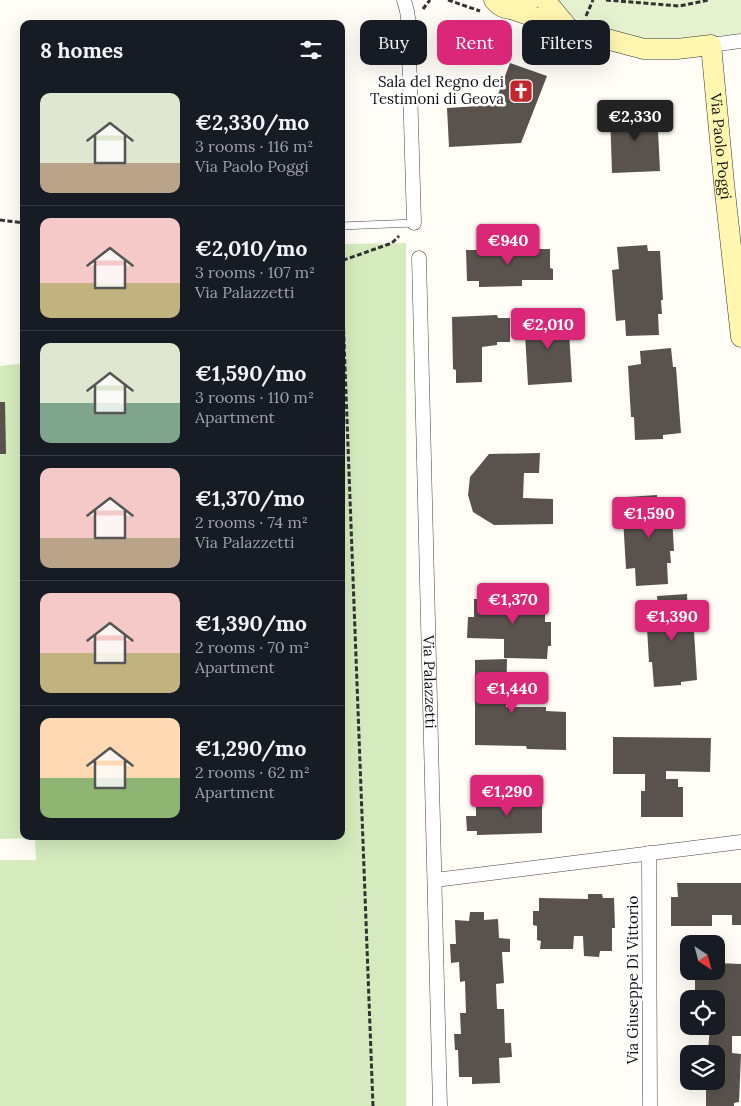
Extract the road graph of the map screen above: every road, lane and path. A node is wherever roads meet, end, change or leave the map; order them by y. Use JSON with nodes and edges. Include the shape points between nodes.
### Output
{"nodes":[{"id":1,"x":430,"y":0,"type":"edge"},
{"id":2,"x":530,"y":0,"type":"edge"},
{"id":3,"x":545,"y":0,"type":"edge"},
{"id":4,"x":593,"y":0,"type":"edge"},
{"id":5,"x":606,"y":0,"type":"edge"},
{"id":6,"x":709,"y":0,"type":"edge"},
{"id":7,"x":497,"y":3,"type":"edge"},
{"id":8,"x":407,"y":4,"type":"edge"},
{"id":9,"x":423,"y":17,"type":"dead end"},
{"id":10,"x":565,"y":20,"type":"edge"},
{"id":11,"x":573,"y":20,"type":"edge"},
{"id":12,"x":579,"y":20,"type":"edge"},
{"id":13,"x":610,"y":36,"type":"edge"},
{"id":14,"x":741,"y":41,"type":"edge"},
{"id":15,"x":711,"y":45,"type":"junction"},
{"id":16,"x":0,"y":220,"type":"edge"},
{"id":17,"x":20,"y":222,"type":"edge"},
{"id":18,"x":414,"y":223,"type":"junction"},
{"id":19,"x":345,"y":226,"type":"edge"},
{"id":20,"x":419,"y":258,"type":"dead end"},
{"id":21,"x":345,"y":260,"type":"edge"},
{"id":22,"x":741,"y":337,"type":"edge"},
{"id":23,"x":345,"y":367,"type":"edge"},
{"id":24,"x":741,"y":842,"type":"edge"},
{"id":25,"x":649,"y":853,"type":"junction"},
{"id":26,"x":435,"y":880,"type":"junction"},
{"id":27,"x":373,"y":1106,"type":"edge"},
{"id":28,"x":440,"y":1106,"type":"edge"},
{"id":29,"x":650,"y":1106,"type":"edge"}],
"edges":[{"from":1,"to":9,"type":"path","via":[[423,10]]},
{"from":2,"to":7,"type":"main road","via":[[523,7]]},
{"from":3,"to":11,"type":"main road"},
{"from":4,"to":12,"type":"path"},
{"from":5,"to":6,"type":"path","via":[[679,6]]},
{"from":7,"to":10,"type":"main road"},
{"from":8,"to":18,"type":"street"},
{"from":13,"to":15,"type":"main road","via":[[644,49]]},
{"from":14,"to":15,"type":"street"},
{"from":15,"to":22,"type":"main road","name":"Via Paolo Poggi"},
{"from":16,"to":17,"type":"path"},
{"from":18,"to":19,"type":"lane"},
{"from":18,"to":21,"type":"path","via":[[392,243]]},
{"from":20,"to":26,"type":"street","name":"Via Palazzetti"},
{"from":23,"to":27,"type":"path"},
{"from":24,"to":25,"type":"street"},
{"from":25,"to":26,"type":"street"},
{"from":25,"to":29,"type":"street","name":"Via Giuseppe Di Vittorio"},
{"from":26,"to":28,"type":"street","name":"Via Palazzetti"}]}
